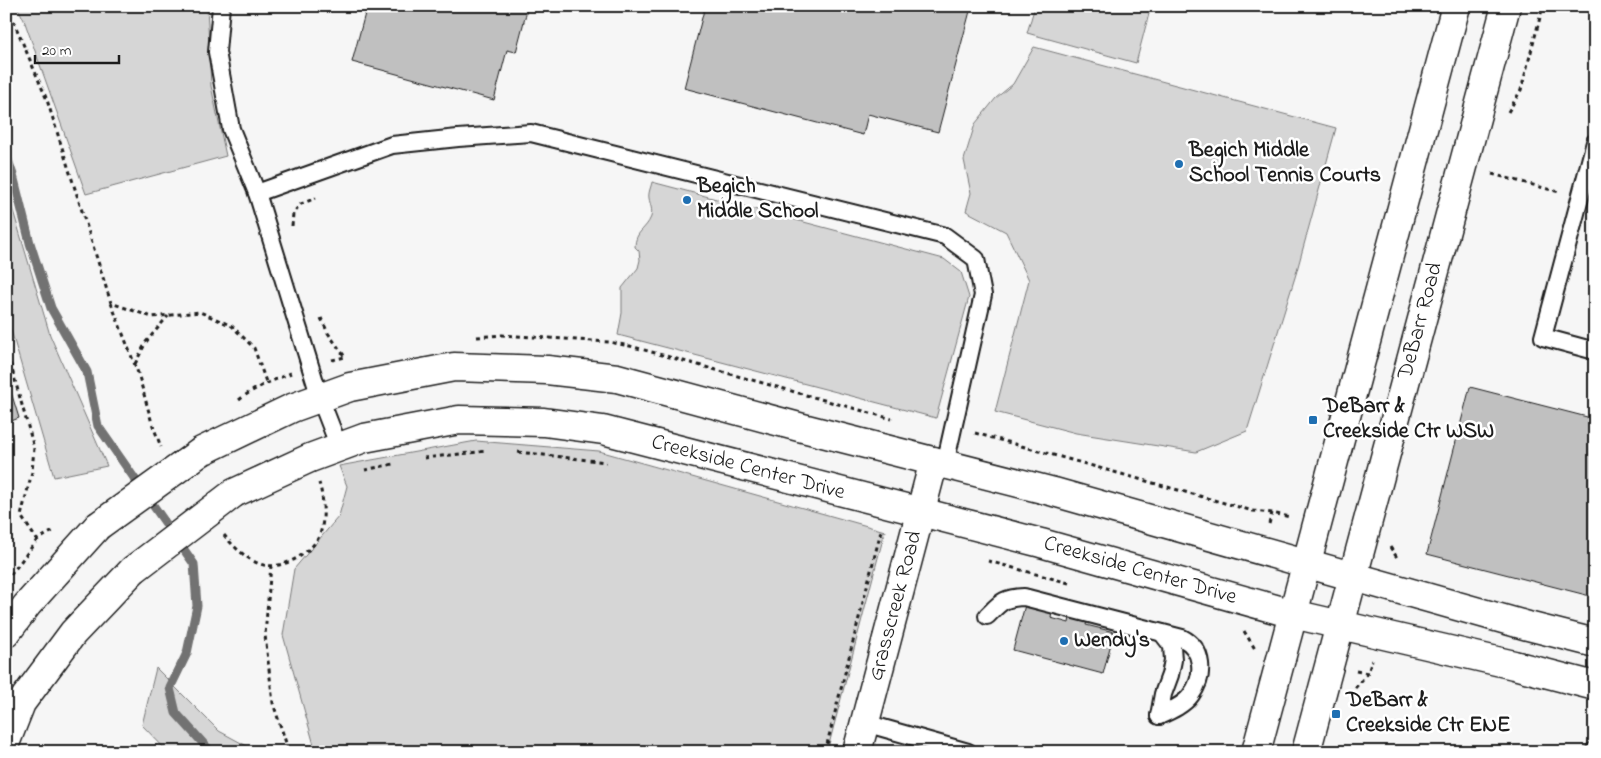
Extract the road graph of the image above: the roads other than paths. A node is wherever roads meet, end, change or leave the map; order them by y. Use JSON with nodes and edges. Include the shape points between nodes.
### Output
{"nodes":[{"id":1,"x":221,"y":6,"type":"edge"},
{"id":2,"x":1456,"y":6,"type":"edge"},
{"id":3,"x":1506,"y":6,"type":"edge"},
{"id":4,"x":1595,"y":142,"type":"edge"},
{"id":5,"x":256,"y":193,"type":"junction"},
{"id":6,"x":1595,"y":350,"type":"edge"},
{"id":7,"x":320,"y":398,"type":"junction"},
{"id":8,"x":339,"y":447,"type":"junction"},
{"id":9,"x":939,"y":462,"type":"junction"},
{"id":10,"x":920,"y":513,"type":"junction"},
{"id":11,"x":1305,"y":562,"type":"junction"},
{"id":12,"x":1353,"y":576,"type":"junction"},
{"id":13,"x":1293,"y":614,"type":"junction"},
{"id":14,"x":988,"y":616,"type":"dead end"},
{"id":15,"x":1340,"y":626,"type":"junction"},
{"id":16,"x":6,"y":633,"type":"edge"},
{"id":17,"x":1162,"y":633,"type":"junction"},
{"id":18,"x":1595,"y":643,"type":"edge"},
{"id":19,"x":1595,"y":686,"type":"edge"},
{"id":20,"x":864,"y":723,"type":"junction"},
{"id":21,"x":6,"y":741,"type":"edge"},
{"id":22,"x":924,"y":746,"type":"edge"},
{"id":23,"x":857,"y":752,"type":"edge"},
{"id":24,"x":968,"y":752,"type":"edge"},
{"id":25,"x":1256,"y":752,"type":"edge"},
{"id":26,"x":1306,"y":752,"type":"edge"}],
"edges":[{"from":1,"to":5,"type":"lane","via":[[217,52],[231,129]]},
{"from":2,"to":11,"type":"street"},
{"from":3,"to":12,"type":"street","name":"DeBarr Road"},
{"from":4,"to":6,"type":"lane","via":[[1543,337]]},
{"from":5,"to":7,"type":"lane"},
{"from":5,"to":9,"type":"lane","via":[[392,145],[531,133],[944,236],[976,259],[983,295]]},
{"from":7,"to":8,"type":"lane"},
{"from":7,"to":9,"type":"street","via":[[350,387],[454,367],[547,370],[623,379]]},
{"from":7,"to":16,"type":"street","bridge":true,"via":[[202,451],[98,526]]},
{"from":8,"to":10,"type":"street","name":"Creekside Center Drive","via":[[364,438],[459,420],[544,422],[613,432]]},
{"from":8,"to":21,"type":"street","name":"Creekside Center Drive","bridge":true,"via":[[234,493],[133,570],[72,634],[21,703]]},
{"from":9,"to":10,"type":"street","name":"Grasscreek Road"},
{"from":9,"to":11,"type":"street"},
{"from":10,"to":13,"type":"street","name":"Creekside Center Drive","via":[[1041,543]]},
{"from":10,"to":20,"type":"street","name":"Grasscreek Road"},
{"from":11,"to":12,"type":"street"},
{"from":11,"to":13,"type":"street"},
{"from":12,"to":15,"type":"street","name":"DeBarr Road"},
{"from":12,"to":18,"type":"street"},
{"from":13,"to":15,"type":"street","name":"Creekside Center Drive"},
{"from":13,"to":25,"type":"street"},
{"from":14,"to":17,"type":"lane","via":[[1010,597],[1024,597]]},
{"from":15,"to":19,"type":"street","name":"Creekside Center Drive"},
{"from":15,"to":26,"type":"street","name":"DeBarr Road"},
{"from":17,"to":17,"type":"lane","via":[[1191,643],[1198,652],[1201,666],[1191,696],[1159,716],[1173,660],[1172,646]]},
{"from":20,"to":22,"type":"lane"},
{"from":20,"to":23,"type":"street","name":"Grasscreek Road"},
{"from":22,"to":24,"type":"lane"}]}
